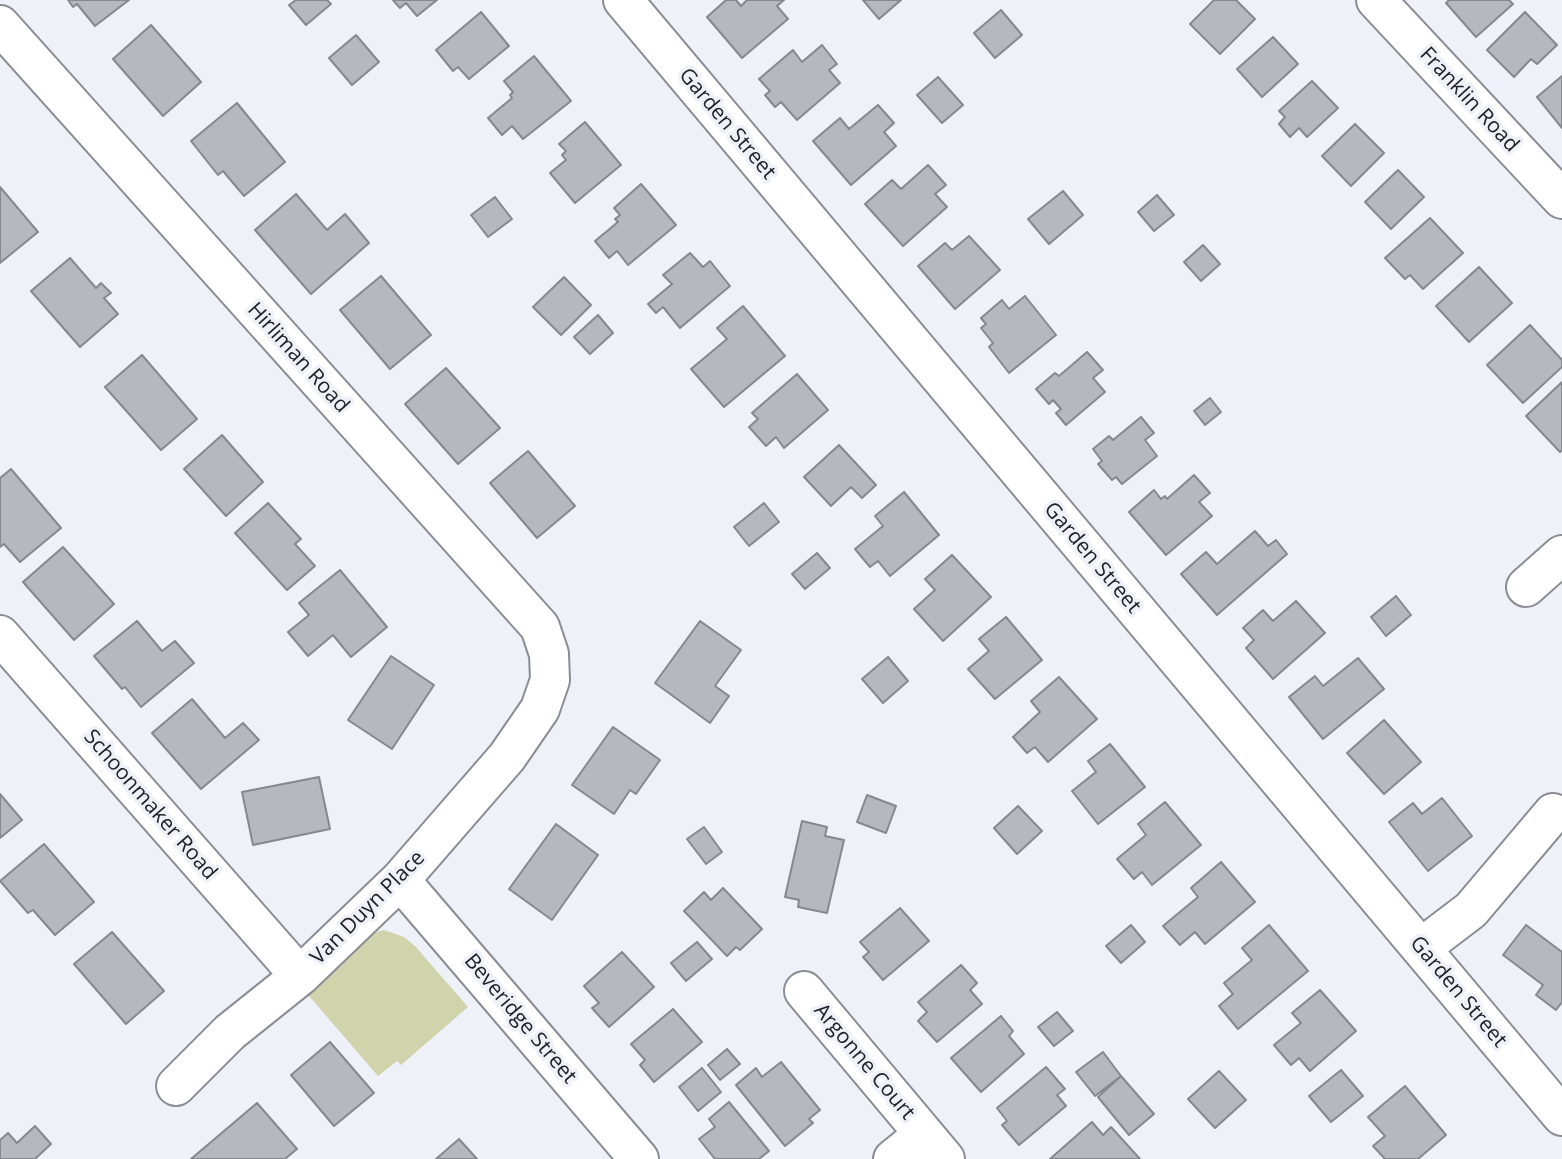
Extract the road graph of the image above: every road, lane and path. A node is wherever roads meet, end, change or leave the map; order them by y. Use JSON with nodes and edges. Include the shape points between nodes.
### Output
{"nodes":[{"id":1,"x":623,"y":0,"type":"edge"},
{"id":2,"x":1376,"y":0,"type":"edge"},
{"id":3,"x":0,"y":25,"type":"edge"},
{"id":4,"x":1562,"y":199,"type":"edge"},
{"id":5,"x":1562,"y":555,"type":"edge"},
{"id":6,"x":1526,"y":587,"type":"dead end"},
{"id":7,"x":0,"y":635,"type":"edge"},
{"id":8,"x":540,"y":709,"type":"joint"},
{"id":9,"x":1553,"y":813,"type":"dead end"},
{"id":10,"x":400,"y":880,"type":"junction"},
{"id":11,"x":1421,"y":948,"type":"junction"},
{"id":12,"x":300,"y":976,"type":"junction"},
{"id":13,"x":804,"y":991,"type":"dead end"},
{"id":14,"x":176,"y":1086,"type":"dead end"},
{"id":15,"x":1562,"y":1115,"type":"edge"},
{"id":16,"x":934,"y":1146,"type":"edge"},
{"id":17,"x":639,"y":1159,"type":"edge"},
{"id":18,"x":893,"y":1159,"type":"edge"}],
"edges":[{"from":1,"to":11,"type":"street","name":"Garden Street"},
{"from":2,"to":4,"type":"street","name":"Franklin Road"},
{"from":3,"to":8,"type":"street","name":"Hirliman Road","via":[[540,627],[549,654],[550,680]]},
{"from":5,"to":6,"type":"street"},
{"from":7,"to":12,"type":"street","name":"Schoonmaker Road"},
{"from":8,"to":10,"type":"street","name":"Van Duyn Place","via":[[507,757]]},
{"from":9,"to":11,"type":"street","via":[[1471,910]]},
{"from":10,"to":12,"type":"street","name":"Van Duyn Place"},
{"from":10,"to":17,"type":"street","name":"Beveridge Street"},
{"from":11,"to":15,"type":"street","name":"Garden Street"},
{"from":12,"to":14,"type":"street","name":"Van Duyn Place","via":[[230,1032]]},
{"from":13,"to":16,"type":"street","name":"Argonne Court"},
{"from":16,"to":18,"type":"street","name":"Argonne Court"}]}
